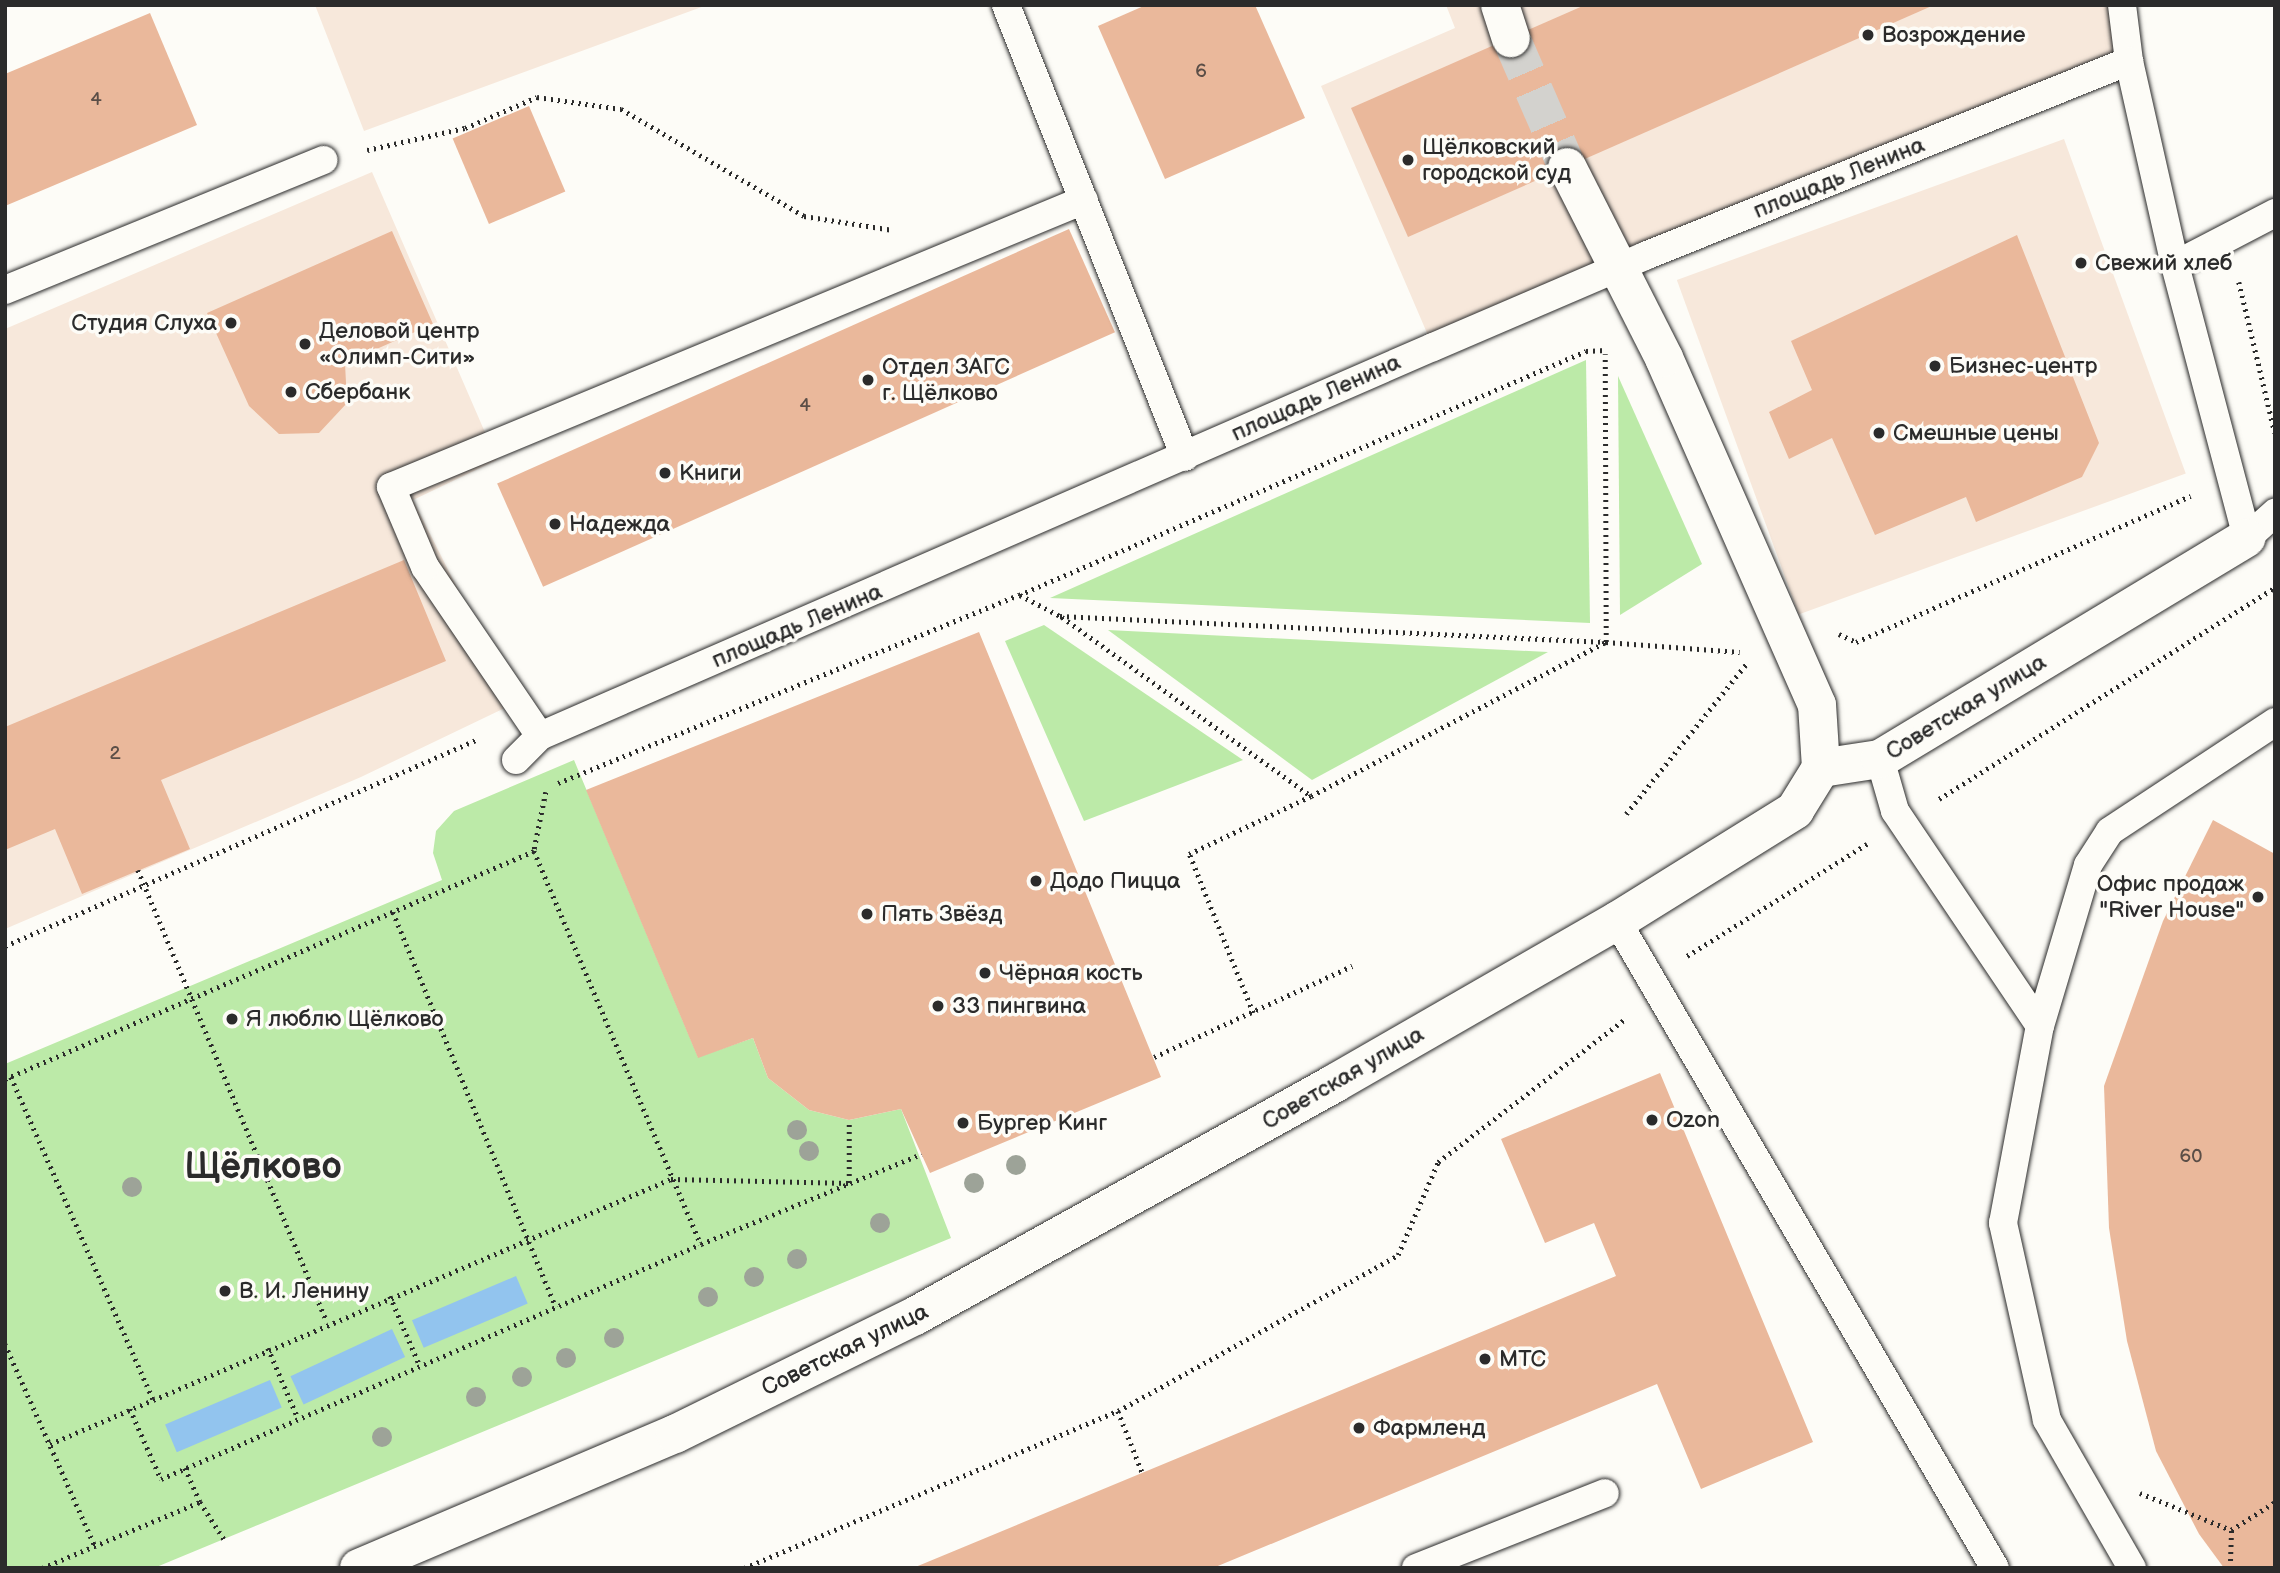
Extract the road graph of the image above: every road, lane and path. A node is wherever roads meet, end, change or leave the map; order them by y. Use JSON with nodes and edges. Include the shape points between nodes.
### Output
{"nodes":[{"id":1,"x":1006,"y":5,"type":"edge"},
{"id":2,"x":2122,"y":5,"type":"edge"},
{"id":3,"x":2129,"y":61,"type":"junction"},
{"id":4,"x":324,"y":160,"type":"joint"},
{"id":5,"x":1567,"y":167,"type":"tunnel mouth"},
{"id":6,"x":1084,"y":200,"type":"junction"},
{"id":7,"x":2275,"y":213,"type":"edge"},
{"id":8,"x":897,"y":231,"type":"dead end"},
{"id":9,"x":2228,"y":237,"type":"junction"},
{"id":10,"x":2175,"y":265,"type":"junction"},
{"id":11,"x":1620,"y":267,"type":"junction"},
{"id":12,"x":1586,"y":281,"type":"junction"},
{"id":13,"x":5,"y":290,"type":"edge"},
{"id":14,"x":1605,"y":349,"type":"junction"},
{"id":15,"x":1614,"y":354,"type":"dead end"},
{"id":16,"x":2275,"y":433,"type":"edge"},
{"id":17,"x":1185,"y":457,"type":"junction"},
{"id":18,"x":2233,"y":477,"type":"junction"},
{"id":19,"x":2261,"y":526,"type":"edge"},
{"id":20,"x":2275,"y":587,"type":"edge"},
{"id":21,"x":1019,"y":595,"type":"junction"},
{"id":22,"x":1060,"y":616,"type":"junction"},
{"id":23,"x":1826,"y":627,"type":"dead end"},
{"id":24,"x":1606,"y":642,"type":"junction"},
{"id":25,"x":2275,"y":722,"type":"edge"},
{"id":26,"x":486,"y":735,"type":"dead end"},
{"id":27,"x":540,"y":736,"type":"junction"},
{"id":28,"x":516,"y":760,"type":"dead end"},
{"id":29,"x":1880,"y":760,"type":"junction"},
{"id":30,"x":1821,"y":768,"type":"junction"},
{"id":31,"x":1311,"y":796,"type":"junction"},
{"id":32,"x":1626,"y":814,"type":"dead end"},
{"id":33,"x":1902,"y":822,"type":"junction"},
{"id":34,"x":534,"y":851,"type":"junction"},
{"id":35,"x":138,"y":870,"type":"dead end"},
{"id":36,"x":145,"y":885,"type":"junction"},
{"id":37,"x":393,"y":912,"type":"junction"},
{"id":38,"x":1617,"y":921,"type":"junction"},
{"id":39,"x":5,"y":946,"type":"edge"},
{"id":40,"x":1352,"y":966,"type":"dead end"},
{"id":41,"x":1657,"y":994,"type":"junction"},
{"id":42,"x":192,"y":998,"type":"junction"},
{"id":43,"x":1253,"y":1013,"type":"junction"},
{"id":44,"x":2040,"y":1026,"type":"junction"},
{"id":45,"x":1154,"y":1057,"type":"dead end"},
{"id":46,"x":8,"y":1078,"type":"edge"},
{"id":47,"x":849,"y":1120,"type":"dead end"},
{"id":48,"x":921,"y":1154,"type":"dead end"},
{"id":49,"x":671,"y":1179,"type":"junction"},
{"id":50,"x":849,"y":1183,"type":"junction"},
{"id":51,"x":528,"y":1239,"type":"junction"},
{"id":52,"x":701,"y":1244,"type":"junction"},
{"id":53,"x":390,"y":1297,"type":"junction"},
{"id":54,"x":556,"y":1307,"type":"junction"},
{"id":55,"x":327,"y":1322,"type":"junction"},
{"id":56,"x":5,"y":1344,"type":"edge"},
{"id":57,"x":268,"y":1348,"type":"junction"},
{"id":58,"x":420,"y":1366,"type":"junction"},
{"id":59,"x":153,"y":1399,"type":"junction"},
{"id":60,"x":130,"y":1409,"type":"junction"},
{"id":61,"x":1118,"y":1411,"type":"junction"},
{"id":62,"x":299,"y":1418,"type":"junction"},
{"id":63,"x":50,"y":1444,"type":"junction"},
{"id":64,"x":185,"y":1468,"type":"junction"},
{"id":65,"x":1143,"y":1474,"type":"dead end"},
{"id":66,"x":2134,"y":1491,"type":"dead end"},
{"id":67,"x":1605,"y":1493,"type":"dead end"},
{"id":68,"x":200,"y":1502,"type":"junction"},
{"id":69,"x":2275,"y":1503,"type":"edge"},
{"id":70,"x":2231,"y":1530,"type":"junction"},
{"id":71,"x":224,"y":1539,"type":"dead end"},
{"id":72,"x":95,"y":1546,"type":"junction"},
{"id":73,"x":42,"y":1568,"type":"edge"},
{"id":74,"x":359,"y":1568,"type":"edge"},
{"id":75,"x":744,"y":1568,"type":"edge"},
{"id":76,"x":1416,"y":1568,"type":"edge"},
{"id":77,"x":1995,"y":1568,"type":"edge"},
{"id":78,"x":2132,"y":1568,"type":"edge"},
{"id":79,"x":2230,"y":1568,"type":"edge"}],
"edges":[{"from":1,"to":6,"type":"lane"},
{"from":2,"to":3,"type":"lane"},
{"from":3,"to":10,"type":"lane"},
{"from":3,"to":11,"type":"lane","name":"площадь Ленина"},
{"from":4,"to":8,"type":"path","via":[[465,128],[537,97],[621,109],[804,216]]},
{"from":4,"to":13,"type":"lane"},
{"from":5,"to":11,"type":"street"},
{"from":6,"to":17,"type":"lane"},
{"from":6,"to":27,"type":"lane","via":[[391,487],[425,567]]},
{"from":7,"to":9,"type":"lane"},
{"from":9,"to":10,"type":"lane"},
{"from":9,"to":16,"type":"path"},
{"from":10,"to":18,"type":"lane"},
{"from":11,"to":12,"type":"lane","name":"площадь Ленина"},
{"from":11,"to":30,"type":"street","via":[[1816,705]]},
{"from":12,"to":14,"type":"path"},
{"from":12,"to":17,"type":"lane","name":"площадь Ленина"},
{"from":14,"to":15,"type":"path"},
{"from":14,"to":21,"type":"path","via":[[1586,351]]},
{"from":14,"to":24,"type":"path"},
{"from":17,"to":27,"type":"lane","name":"площадь Ленина"},
{"from":18,"to":19,"type":"lane"},
{"from":18,"to":23,"type":"path","via":[[1856,642]]},
{"from":19,"to":29,"type":"street","name":"Советская улица"},
{"from":20,"to":33,"type":"path"},
{"from":21,"to":22,"type":"path"},
{"from":21,"to":34,"type":"path","via":[[547,788]]},
{"from":22,"to":24,"type":"path"},
{"from":22,"to":31,"type":"path"},
{"from":24,"to":31,"type":"path"},
{"from":24,"to":32,"type":"path","via":[[1754,653]]},
{"from":25,"to":44,"type":"lane","via":[[2110,831],[2088,865]]},
{"from":26,"to":36,"type":"path"},
{"from":27,"to":28,"type":"lane","name":"площадь Ленина"},
{"from":29,"to":30,"type":"street","name":"Советская улица"},
{"from":29,"to":33,"type":"lane"},
{"from":30,"to":38,"type":"street","name":"Советская улица","via":[[1795,810]]},
{"from":31,"to":43,"type":"path","via":[[1189,854]]},
{"from":33,"to":41,"type":"path","via":[[1689,954]]},
{"from":33,"to":44,"type":"lane"},
{"from":34,"to":37,"type":"path"},
{"from":34,"to":49,"type":"path"},
{"from":35,"to":36,"type":"path"},
{"from":36,"to":39,"type":"path"},
{"from":36,"to":42,"type":"path"},
{"from":37,"to":42,"type":"path"},
{"from":37,"to":51,"type":"path"},
{"from":38,"to":41,"type":"lane"},
{"from":38,"to":74,"type":"street","name":"Советская улица","via":[[915,1316],[675,1433]]},
{"from":40,"to":43,"type":"path"},
{"from":41,"to":61,"type":"path","via":[[1438,1162],[1398,1255]]},
{"from":41,"to":77,"type":"lane"},
{"from":42,"to":46,"type":"path"},
{"from":42,"to":55,"type":"path"},
{"from":43,"to":45,"type":"path"},
{"from":44,"to":78,"type":"lane","via":[[2003,1223],[2047,1420]]},
{"from":46,"to":59,"type":"path"},
{"from":47,"to":50,"type":"path"},
{"from":48,"to":50,"type":"path"},
{"from":49,"to":50,"type":"path"},
{"from":49,"to":51,"type":"path"},
{"from":49,"to":52,"type":"path"},
{"from":50,"to":52,"type":"path"},
{"from":51,"to":53,"type":"path"},
{"from":51,"to":54,"type":"path"},
{"from":52,"to":54,"type":"path"},
{"from":53,"to":55,"type":"path"},
{"from":53,"to":58,"type":"path"},
{"from":54,"to":58,"type":"path"},
{"from":55,"to":57,"type":"path"},
{"from":56,"to":63,"type":"path"},
{"from":57,"to":59,"type":"path"},
{"from":57,"to":62,"type":"path"},
{"from":58,"to":62,"type":"path"},
{"from":59,"to":60,"type":"path"},
{"from":60,"to":63,"type":"path"},
{"from":60,"to":64,"type":"path","via":[[161,1479]]},
{"from":61,"to":65,"type":"path"},
{"from":61,"to":75,"type":"path"},
{"from":62,"to":64,"type":"path"},
{"from":63,"to":72,"type":"path"},
{"from":64,"to":68,"type":"path"},
{"from":66,"to":70,"type":"path"},
{"from":67,"to":76,"type":"lane"},
{"from":68,"to":71,"type":"path"},
{"from":68,"to":72,"type":"path"},
{"from":69,"to":70,"type":"path"},
{"from":70,"to":79,"type":"path"},
{"from":72,"to":73,"type":"path"}]}
